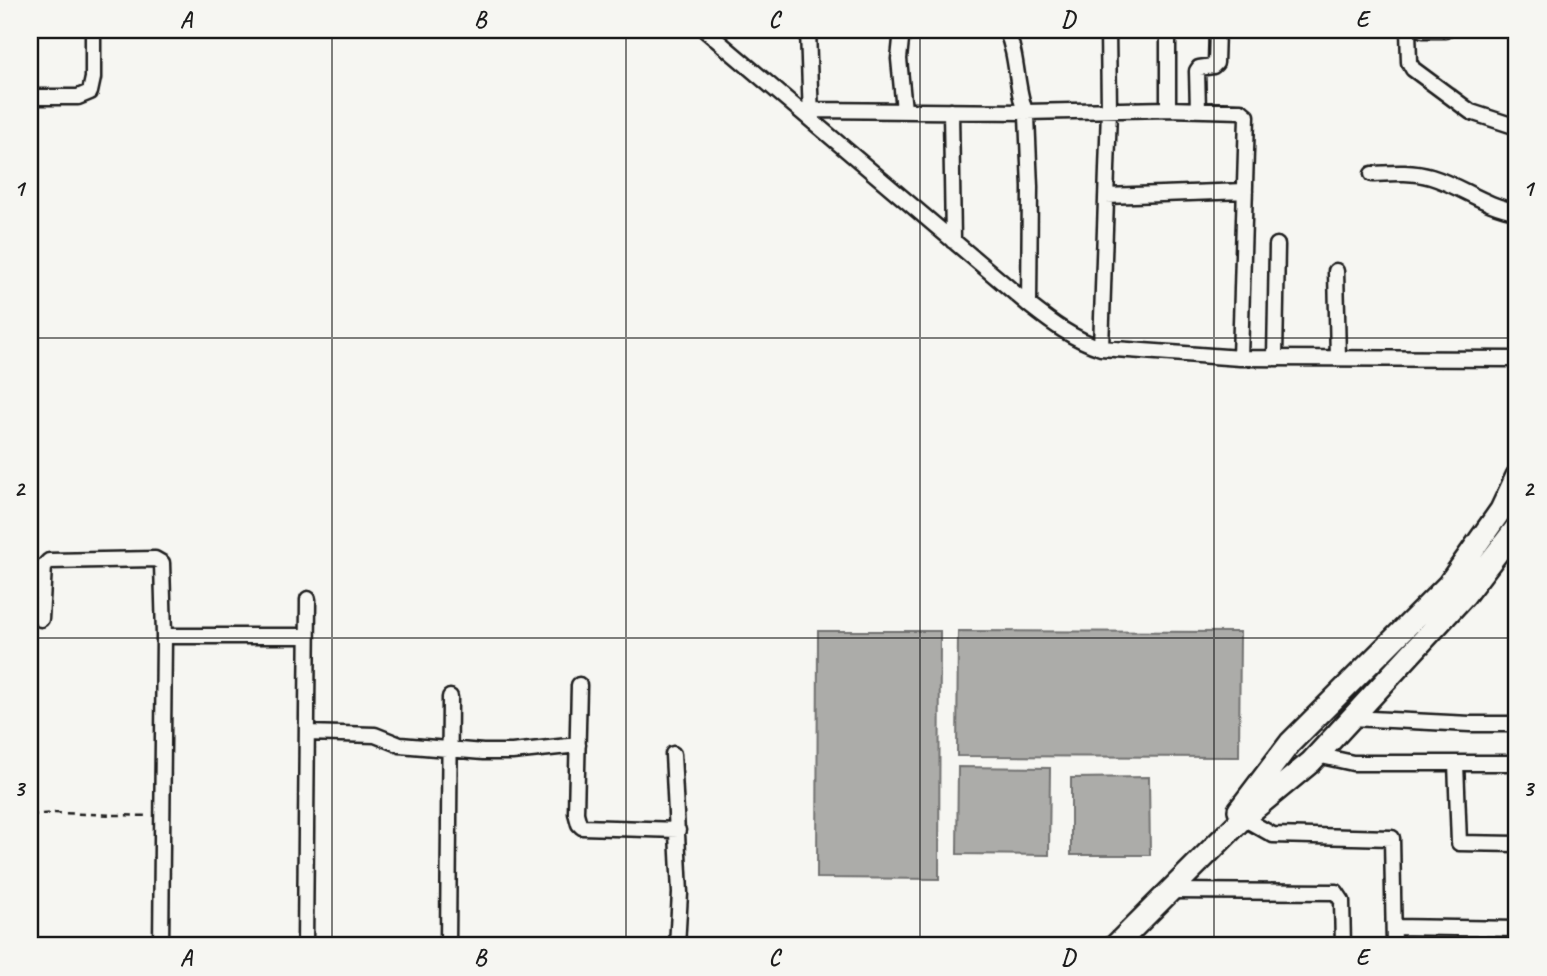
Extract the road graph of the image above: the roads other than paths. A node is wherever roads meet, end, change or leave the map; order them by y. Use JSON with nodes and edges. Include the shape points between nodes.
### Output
{"nodes":[{"id":1,"x":93,"y":30,"type":"edge"},
{"id":2,"x":705,"y":30,"type":"edge"},
{"id":3,"x":808,"y":30,"type":"edge"},
{"id":4,"x":902,"y":30,"type":"edge"},
{"id":5,"x":1006,"y":30,"type":"edge"},
{"id":6,"x":1108,"y":30,"type":"edge"},
{"id":7,"x":1170,"y":30,"type":"edge"},
{"id":8,"x":1217,"y":30,"type":"edge"},
{"id":9,"x":1408,"y":30,"type":"edge"},
{"id":10,"x":1423,"y":30,"type":"edge"},
{"id":11,"x":1445,"y":30,"type":"edge"},
{"id":12,"x":30,"y":97,"type":"edge"},
{"id":13,"x":1168,"y":109,"type":"junction"},
{"id":14,"x":904,"y":110,"type":"junction"},
{"id":15,"x":1109,"y":110,"type":"junction"},
{"id":16,"x":1198,"y":110,"type":"junction"},
{"id":17,"x":951,"y":111,"type":"junction"},
{"id":18,"x":1025,"y":112,"type":"junction"},
{"id":19,"x":811,"y":115,"type":"junction"},
{"id":20,"x":1517,"y":127,"type":"edge"},
{"id":21,"x":1371,"y":174,"type":"dead end"},
{"id":22,"x":1245,"y":191,"type":"junction"},
{"id":23,"x":1106,"y":197,"type":"junction"},
{"id":24,"x":1517,"y":211,"type":"edge"},
{"id":25,"x":953,"y":241,"type":"junction"},
{"id":26,"x":1277,"y":245,"type":"dead end"},
{"id":27,"x":1336,"y":271,"type":"dead end"},
{"id":28,"x":1029,"y":305,"type":"junction"},
{"id":29,"x":1101,"y":348,"type":"junction"},
{"id":30,"x":1240,"y":358,"type":"junction"},
{"id":31,"x":1275,"y":358,"type":"junction"},
{"id":32,"x":1338,"y":358,"type":"junction"},
{"id":33,"x":1517,"y":359,"type":"edge"},
{"id":34,"x":1517,"y":476,"type":"edge"},
{"id":35,"x":1517,"y":527,"type":"edge"},
{"id":36,"x":308,"y":598,"type":"dead end"},
{"id":37,"x":41,"y":619,"type":"dead end"},
{"id":38,"x":164,"y":636,"type":"junction"},
{"id":39,"x":307,"y":636,"type":"junction"},
{"id":40,"x":579,"y":685,"type":"dead end"},
{"id":41,"x":450,"y":697,"type":"dead end"},
{"id":42,"x":1351,"y":718,"type":"junction"},
{"id":43,"x":1517,"y":724,"type":"edge"},
{"id":44,"x":307,"y":733,"type":"junction"},
{"id":45,"x":578,"y":745,"type":"junction"},
{"id":46,"x":450,"y":749,"type":"junction"},
{"id":47,"x":673,"y":754,"type":"dead end"},
{"id":48,"x":1317,"y":755,"type":"junction"},
{"id":49,"x":1456,"y":763,"type":"junction"},
{"id":50,"x":1517,"y":763,"type":"edge"},
{"id":51,"x":1243,"y":818,"type":"junction"},
{"id":52,"x":678,"y":830,"type":"junction"},
{"id":53,"x":1517,"y":844,"type":"edge"},
{"id":54,"x":1209,"y":851,"type":"junction"},
{"id":55,"x":1169,"y":891,"type":"junction"},
{"id":56,"x":1394,"y":927,"type":"junction"},
{"id":57,"x":1517,"y":929,"type":"edge"},
{"id":58,"x":161,"y":946,"type":"edge"},
{"id":59,"x":305,"y":946,"type":"edge"},
{"id":60,"x":448,"y":946,"type":"edge"},
{"id":61,"x":677,"y":946,"type":"edge"},
{"id":62,"x":1115,"y":946,"type":"edge"},
{"id":63,"x":1343,"y":946,"type":"edge"},
{"id":64,"x":1394,"y":946,"type":"edge"}],
"edges":[{"from":1,"to":12,"type":"street","via":[[90,92],[78,97]]},
{"from":2,"to":19,"type":"street"},
{"from":3,"to":19,"type":"street"},
{"from":4,"to":14,"type":"street","via":[[899,59]]},
{"from":5,"to":18,"type":"street"},
{"from":6,"to":15,"type":"street"},
{"from":7,"to":13,"type":"street"},
{"from":8,"to":16,"type":"street","via":[[1216,63],[1197,71]]},
{"from":9,"to":20,"type":"street","via":[[1413,69],[1471,112]]},
{"from":10,"to":11,"type":"street"},
{"from":13,"to":15,"type":"street"},
{"from":13,"to":16,"type":"street"},
{"from":14,"to":17,"type":"street"},
{"from":14,"to":19,"type":"street"},
{"from":15,"to":18,"type":"street"},
{"from":15,"to":23,"type":"street"},
{"from":16,"to":22,"type":"street","via":[[1246,114]]},
{"from":17,"to":18,"type":"street"},
{"from":17,"to":25,"type":"street"},
{"from":18,"to":28,"type":"street"},
{"from":19,"to":25,"type":"street"},
{"from":21,"to":24,"type":"street","via":[[1429,176],[1492,205]]},
{"from":22,"to":23,"type":"street"},
{"from":22,"to":30,"type":"street"},
{"from":23,"to":29,"type":"street"},
{"from":25,"to":28,"type":"street"},
{"from":26,"to":31,"type":"street"},
{"from":27,"to":32,"type":"street"},
{"from":28,"to":29,"type":"street","via":[[1066,333]]},
{"from":29,"to":30,"type":"street"},
{"from":30,"to":31,"type":"street"},
{"from":31,"to":32,"type":"street"},
{"from":32,"to":33,"type":"street"},
{"from":34,"to":54,"type":"main road","via":[[1501,510],[1448,585],[1290,743]]},
{"from":35,"to":42,"type":"main road","via":[[1464,596]]},
{"from":36,"to":39,"type":"street"},
{"from":37,"to":38,"type":"street","via":[[44,566],[49,561],[155,559],[163,568]]},
{"from":38,"to":39,"type":"street"},
{"from":38,"to":58,"type":"street"},
{"from":39,"to":44,"type":"street"},
{"from":40,"to":45,"type":"street"},
{"from":41,"to":46,"type":"street"},
{"from":42,"to":43,"type":"street"},
{"from":42,"to":48,"type":"main road"},
{"from":44,"to":46,"type":"street","via":[[375,734],[400,745]]},
{"from":44,"to":59,"type":"street"},
{"from":45,"to":46,"type":"street","via":[[512,752]]},
{"from":45,"to":52,"type":"street","via":[[576,818],[582,827]]},
{"from":46,"to":60,"type":"street"},
{"from":47,"to":52,"type":"street"},
{"from":48,"to":49,"type":"street","via":[[1348,763]]},
{"from":48,"to":51,"type":"main road"},
{"from":49,"to":50,"type":"street"},
{"from":49,"to":53,"type":"street","via":[[1459,842]]},
{"from":51,"to":54,"type":"main road"},
{"from":51,"to":56,"type":"street","via":[[1273,835],[1392,838]]},
{"from":52,"to":61,"type":"street"},
{"from":54,"to":55,"type":"main road"},
{"from":55,"to":62,"type":"main road"},
{"from":55,"to":63,"type":"street","via":[[1336,892],[1342,901]]},
{"from":56,"to":57,"type":"street"},
{"from":56,"to":64,"type":"street"}]}
